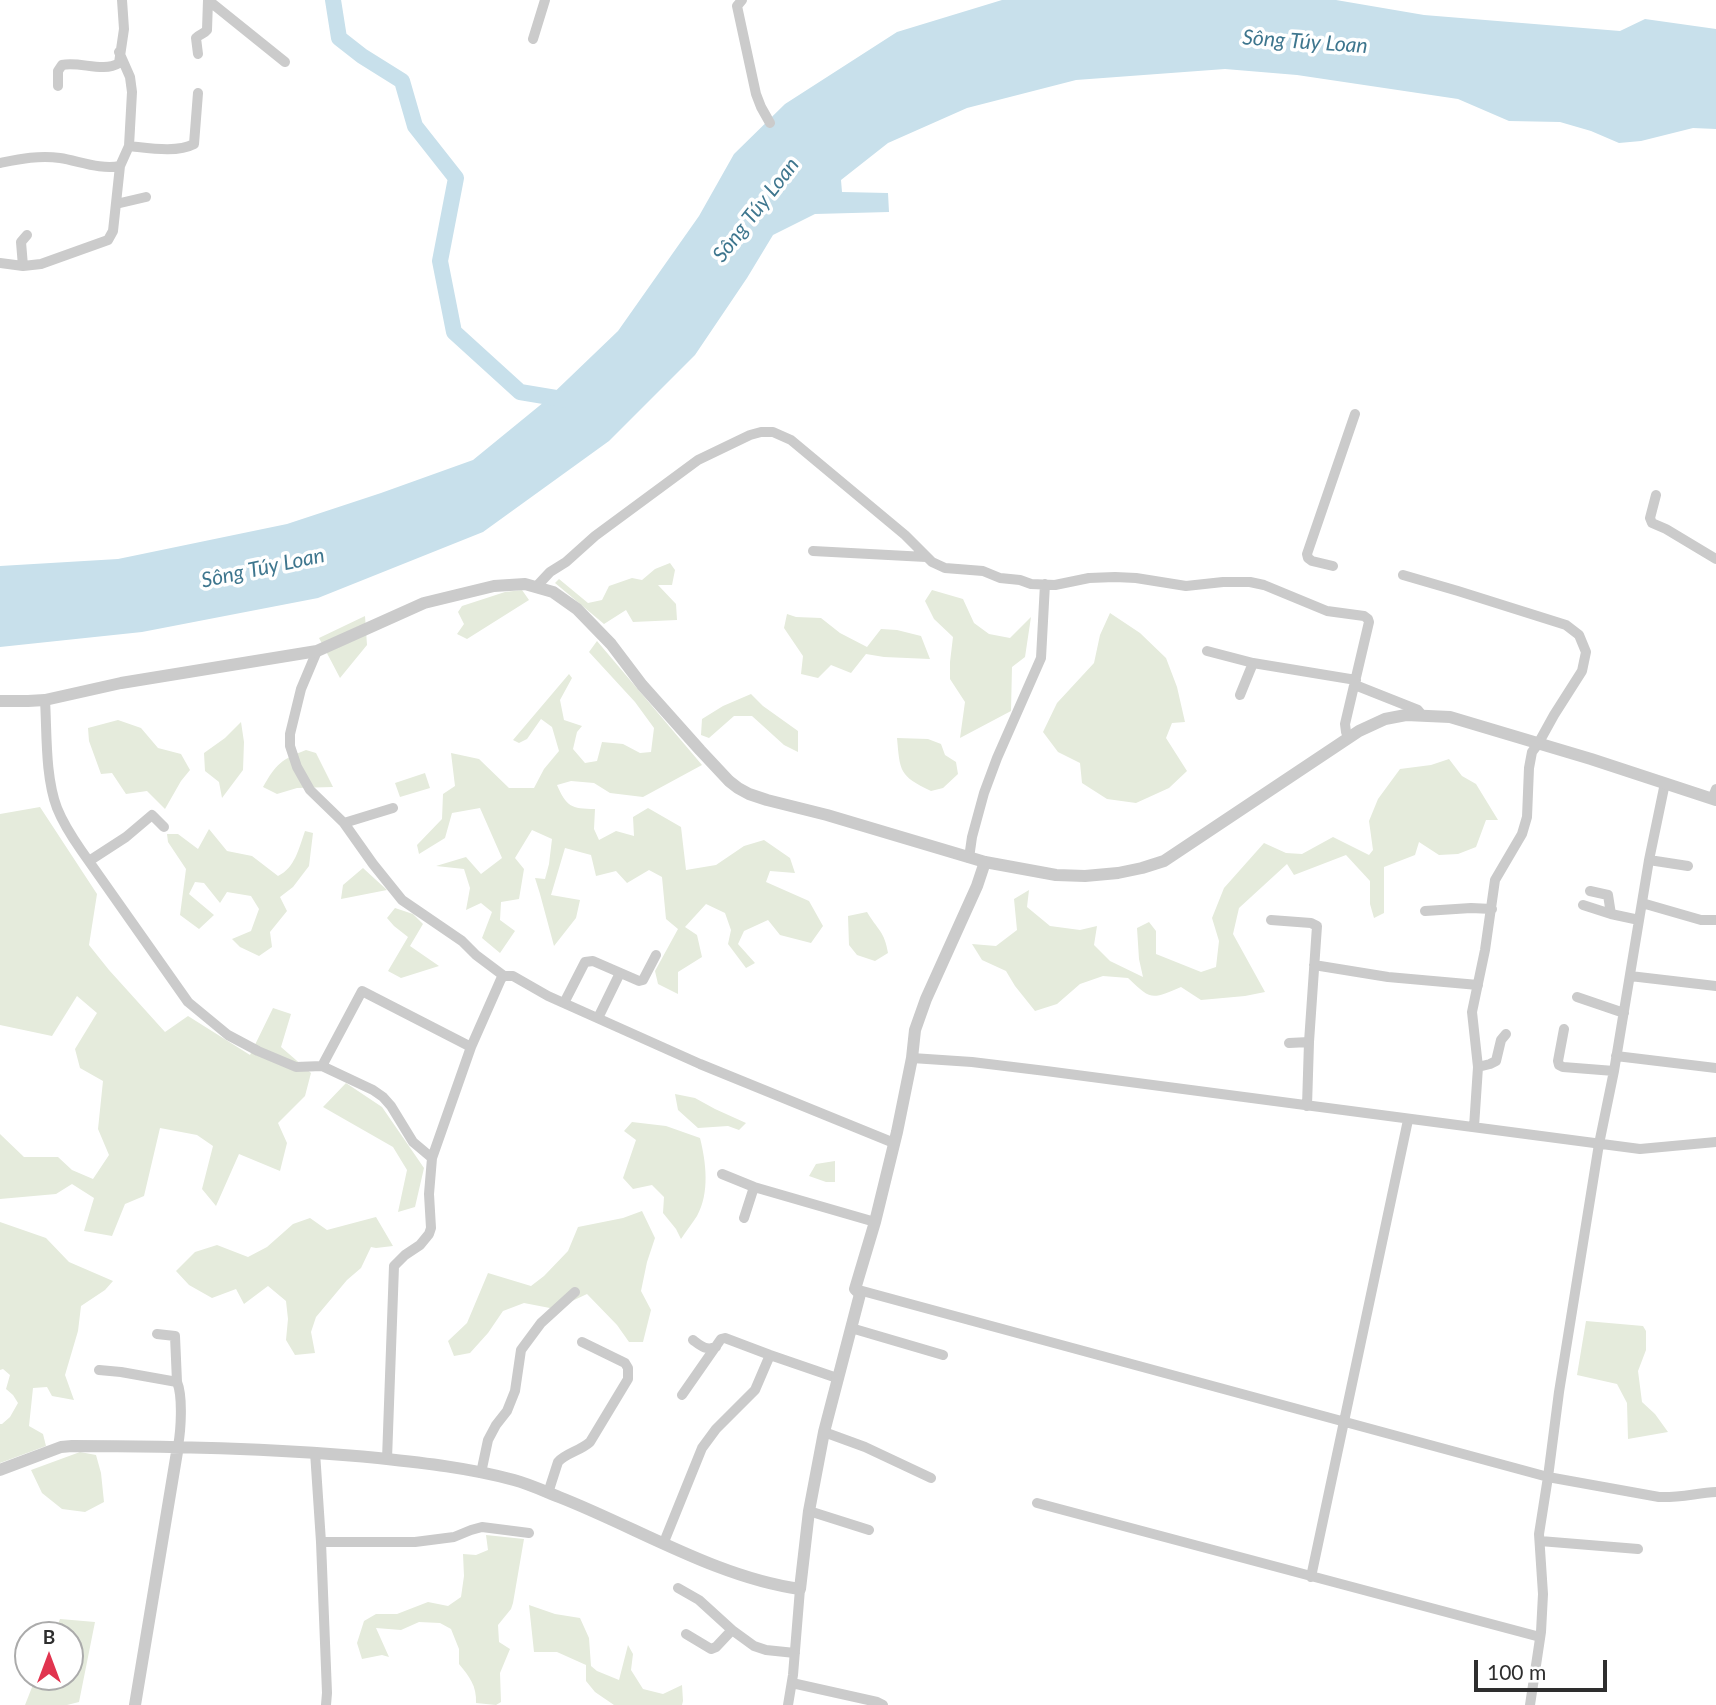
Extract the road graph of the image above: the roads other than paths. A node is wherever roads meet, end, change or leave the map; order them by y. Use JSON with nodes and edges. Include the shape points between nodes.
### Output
{"nodes":[{"id":1,"x":122,"y":0,"type":"edge"},
{"id":2,"x":545,"y":0,"type":"edge"},
{"id":3,"x":742,"y":0,"type":"edge"},
{"id":4,"x":533,"y":38,"type":"dead end"},
{"id":5,"x":119,"y":52,"type":"junction"},
{"id":6,"x":198,"y":54,"type":"dead end"},
{"id":7,"x":285,"y":62,"type":"dead end"},
{"id":8,"x":58,"y":86,"type":"dead end"},
{"id":9,"x":198,"y":93,"type":"dead end"},
{"id":10,"x":770,"y":123,"type":"dead end"},
{"id":11,"x":130,"y":146,"type":"junction"},
{"id":12,"x":0,"y":163,"type":"edge"},
{"id":13,"x":120,"y":166,"type":"junction"},
{"id":14,"x":146,"y":197,"type":"dead end"},
{"id":15,"x":116,"y":204,"type":"junction"},
{"id":16,"x":27,"y":235,"type":"dead end"},
{"id":17,"x":0,"y":263,"type":"edge"},
{"id":18,"x":23,"y":266,"type":"junction"},
{"id":19,"x":1354,"y":414,"type":"dead end"},
{"id":20,"x":1656,"y":495,"type":"dead end"},
{"id":21,"x":813,"y":551,"type":"dead end"},
{"id":22,"x":926,"y":557,"type":"junction"},
{"id":23,"x":1716,"y":559,"type":"edge"},
{"id":24,"x":1333,"y":566,"type":"dead end"},
{"id":25,"x":1403,"y":576,"type":"dead end"},
{"id":26,"x":1045,"y":584,"type":"junction"},
{"id":27,"x":536,"y":587,"type":"junction"},
{"id":28,"x":317,"y":651,"type":"junction"},
{"id":29,"x":1207,"y":651,"type":"dead end"},
{"id":30,"x":1253,"y":663,"type":"junction"},
{"id":31,"x":1355,"y":682,"type":"junction"},
{"id":32,"x":1240,"y":695,"type":"dead end"},
{"id":33,"x":45,"y":699,"type":"junction"},
{"id":34,"x":0,"y":701,"type":"edge"},
{"id":35,"x":1422,"y":715,"type":"junction"},
{"id":36,"x":1349,"y":738,"type":"junction"},
{"id":37,"x":1538,"y":744,"type":"junction"},
{"id":38,"x":1665,"y":783,"type":"junction"},
{"id":39,"x":1715,"y":796,"type":"edge"},
{"id":40,"x":393,"y":808,"type":"dead end"},
{"id":41,"x":344,"y":823,"type":"junction"},
{"id":42,"x":164,"y":827,"type":"dead end"},
{"id":43,"x":969,"y":858,"type":"junction"},
{"id":44,"x":1650,"y":860,"type":"junction"},
{"id":45,"x":89,"y":861,"type":"junction"},
{"id":46,"x":985,"y":862,"type":"junction"},
{"id":47,"x":1688,"y":866,"type":"dead end"},
{"id":48,"x":1590,"y":891,"type":"dead end"},
{"id":49,"x":1642,"y":903,"type":"junction"},
{"id":50,"x":1583,"y":905,"type":"dead end"},
{"id":51,"x":1492,"y":909,"type":"junction"},
{"id":52,"x":1425,"y":911,"type":"dead end"},
{"id":53,"x":1611,"y":914,"type":"junction"},
{"id":54,"x":1271,"y":919,"type":"dead end"},
{"id":55,"x":1639,"y":920,"type":"junction"},
{"id":56,"x":1716,"y":920,"type":"edge"},
{"id":57,"x":656,"y":955,"type":"dead end"},
{"id":58,"x":1314,"y":965,"type":"junction"},
{"id":59,"x":620,"y":973,"type":"junction"},
{"id":60,"x":504,"y":976,"type":"junction"},
{"id":61,"x":1630,"y":976,"type":"junction"},
{"id":62,"x":1478,"y":985,"type":"junction"},
{"id":63,"x":1716,"y":986,"type":"edge"},
{"id":64,"x":1577,"y":997,"type":"dead end"},
{"id":65,"x":564,"y":1003,"type":"junction"},
{"id":66,"x":1624,"y":1013,"type":"junction"},
{"id":67,"x":598,"y":1018,"type":"junction"},
{"id":68,"x":1564,"y":1029,"type":"dead end"},
{"id":69,"x":1506,"y":1034,"type":"dead end"},
{"id":70,"x":1309,"y":1042,"type":"junction"},
{"id":71,"x":1289,"y":1043,"type":"dead end"},
{"id":72,"x":471,"y":1047,"type":"junction"},
{"id":73,"x":1616,"y":1056,"type":"junction"},
{"id":74,"x":912,"y":1058,"type":"junction"},
{"id":75,"x":322,"y":1066,"type":"junction"},
{"id":76,"x":1478,"y":1067,"type":"junction"},
{"id":77,"x":1716,"y":1068,"type":"edge"},
{"id":78,"x":1614,"y":1071,"type":"junction"},
{"id":79,"x":1307,"y":1106,"type":"junction"},
{"id":80,"x":1408,"y":1120,"type":"junction"},
{"id":81,"x":1474,"y":1127,"type":"junction"},
{"id":82,"x":1716,"y":1142,"type":"edge"},
{"id":83,"x":894,"y":1143,"type":"junction"},
{"id":84,"x":1598,"y":1144,"type":"junction"},
{"id":85,"x":432,"y":1158,"type":"junction"},
{"id":86,"x":722,"y":1174,"type":"dead end"},
{"id":87,"x":754,"y":1187,"type":"junction"},
{"id":88,"x":744,"y":1218,"type":"dead end"},
{"id":89,"x":875,"y":1222,"type":"junction"},
{"id":90,"x":855,"y":1289,"type":"junction"},
{"id":91,"x":575,"y":1292,"type":"dead end"},
{"id":92,"x":851,"y":1328,"type":"junction"},
{"id":93,"x":158,"y":1334,"type":"dead end"},
{"id":94,"x":693,"y":1340,"type":"dead end"},
{"id":95,"x":582,"y":1342,"type":"dead end"},
{"id":96,"x":716,"y":1347,"type":"junction"},
{"id":97,"x":770,"y":1355,"type":"junction"},
{"id":98,"x":943,"y":1355,"type":"dead end"},
{"id":99,"x":99,"y":1370,"type":"dead end"},
{"id":100,"x":837,"y":1378,"type":"junction"},
{"id":101,"x":177,"y":1382,"type":"junction"},
{"id":102,"x":682,"y":1395,"type":"dead end"},
{"id":103,"x":1344,"y":1422,"type":"junction"},
{"id":104,"x":824,"y":1432,"type":"junction"},
{"id":105,"x":178,"y":1446,"type":"junction"},
{"id":106,"x":315,"y":1452,"type":"junction"},
{"id":107,"x":387,"y":1459,"type":"junction"},
{"id":108,"x":0,"y":1470,"type":"edge"},
{"id":109,"x":481,"y":1473,"type":"junction"},
{"id":110,"x":1548,"y":1477,"type":"junction"},
{"id":111,"x":931,"y":1478,"type":"dead end"},
{"id":112,"x":1716,"y":1492,"type":"edge"},
{"id":113,"x":548,"y":1493,"type":"junction"},
{"id":114,"x":1037,"y":1503,"type":"dead end"},
{"id":115,"x":809,"y":1511,"type":"junction"},
{"id":116,"x":869,"y":1530,"type":"dead end"},
{"id":117,"x":529,"y":1533,"type":"dead end"},
{"id":118,"x":1540,"y":1541,"type":"junction"},
{"id":119,"x":321,"y":1542,"type":"junction"},
{"id":120,"x":664,"y":1542,"type":"junction"},
{"id":121,"x":1638,"y":1549,"type":"dead end"},
{"id":122,"x":1311,"y":1577,"type":"junction"},
{"id":123,"x":678,"y":1588,"type":"dead end"},
{"id":124,"x":800,"y":1589,"type":"junction"},
{"id":125,"x":732,"y":1630,"type":"junction"},
{"id":126,"x":686,"y":1634,"type":"dead end"},
{"id":127,"x":1541,"y":1637,"type":"junction"},
{"id":128,"x":795,"y":1653,"type":"junction"},
{"id":129,"x":792,"y":1683,"type":"junction"},
{"id":130,"x":135,"y":1705,"type":"edge"},
{"id":131,"x":326,"y":1705,"type":"edge"},
{"id":132,"x":788,"y":1705,"type":"edge"},
{"id":133,"x":883,"y":1705,"type":"edge"},
{"id":134,"x":1530,"y":1705,"type":"edge"}],
"edges":[{"from":1,"to":5,"type":"street","via":[[124,29]]},
{"from":2,"to":4,"type":"street"},
{"from":3,"to":10,"type":"street","via":[[737,6],[756,94]]},
{"from":5,"to":8,"type":"street","via":[[119,63],[111,68],[62,65]]},
{"from":5,"to":11,"type":"street","via":[[131,83]]},
{"from":6,"to":7,"type":"street","via":[[196,38],[208,30],[208,0]]},
{"from":9,"to":11,"type":"street","via":[[191,147]]},
{"from":11,"to":13,"type":"street"},
{"from":12,"to":13,"type":"street","via":[[34,157]]},
{"from":13,"to":15,"type":"street"},
{"from":14,"to":15,"type":"street"},
{"from":15,"to":18,"type":"street","via":[[108,240]]},
{"from":16,"to":18,"type":"street","via":[[21,242]]},
{"from":17,"to":18,"type":"street"},
{"from":19,"to":24,"type":"street","via":[[1307,554],[1312,561]]},
{"from":20,"to":23,"type":"street","via":[[1652,523]]},
{"from":21,"to":22,"type":"street"},
{"from":22,"to":26,"type":"street","via":[[945,568]]},
{"from":22,"to":27,"type":"street","via":[[791,440],[761,432],[683,470]]},
{"from":25,"to":37,"type":"street","via":[[1566,625],[1579,635],[1586,652],[1582,671]]},
{"from":26,"to":31,"type":"street","via":[[1115,577],[1186,586],[1250,582],[1327,611],[1360,615],[1368,619],[1368,628]]},
{"from":26,"to":43,"type":"street","via":[[1041,657],[984,793]]},
{"from":27,"to":28,"type":"street","via":[[494,586],[424,603]]},
{"from":27,"to":43,"type":"street","via":[[577,609],[738,788]]},
{"from":28,"to":33,"type":"street"},
{"from":28,"to":41,"type":"street","via":[[301,689],[290,746],[310,790]]},
{"from":29,"to":30,"type":"street"},
{"from":30,"to":31,"type":"street"},
{"from":30,"to":32,"type":"street"},
{"from":31,"to":35,"type":"street"},
{"from":31,"to":36,"type":"street","via":[[1345,724]]},
{"from":33,"to":34,"type":"street"},
{"from":33,"to":45,"type":"street","via":[[57,806]]},
{"from":35,"to":36,"type":"street","via":[[1385,719]]},
{"from":35,"to":37,"type":"street","via":[[1462,720]]},
{"from":36,"to":46,"type":"street","via":[[1164,861],[1142,869],[1056,875]]},
{"from":37,"to":38,"type":"street"},
{"from":37,"to":51,"type":"street","via":[[1530,760],[1527,817],[1495,880]]},
{"from":38,"to":39,"type":"street"},
{"from":38,"to":44,"type":"street"},
{"from":40,"to":41,"type":"street"},
{"from":41,"to":60,"type":"street","via":[[402,900]]},
{"from":42,"to":45,"type":"street","via":[[152,815]]},
{"from":43,"to":46,"type":"street"},
{"from":44,"to":47,"type":"street"},
{"from":44,"to":49,"type":"street"},
{"from":45,"to":75,"type":"street","via":[[188,1002],[228,1035],[258,1051],[296,1067]]},
{"from":46,"to":74,"type":"street","via":[[926,999],[915,1030]]},
{"from":48,"to":53,"type":"street","via":[[1608,895]]},
{"from":49,"to":55,"type":"street"},
{"from":49,"to":56,"type":"street"},
{"from":50,"to":53,"type":"street"},
{"from":51,"to":52,"type":"street"},
{"from":51,"to":62,"type":"street"},
{"from":53,"to":55,"type":"street"},
{"from":54,"to":58,"type":"street","via":[[1315,924]]},
{"from":55,"to":61,"type":"street"},
{"from":57,"to":59,"type":"street","via":[[641,981]]},
{"from":58,"to":62,"type":"street"},
{"from":58,"to":70,"type":"street"},
{"from":59,"to":65,"type":"street","via":[[586,962]]},
{"from":59,"to":67,"type":"street"},
{"from":60,"to":65,"type":"street","via":[[513,976]]},
{"from":60,"to":72,"type":"street"},
{"from":61,"to":63,"type":"street"},
{"from":61,"to":66,"type":"street"},
{"from":62,"to":76,"type":"street","via":[[1472,1012]]},
{"from":64,"to":66,"type":"street"},
{"from":65,"to":67,"type":"street"},
{"from":66,"to":73,"type":"street"},
{"from":67,"to":83,"type":"street"},
{"from":68,"to":78,"type":"street","via":[[1559,1065]]},
{"from":69,"to":76,"type":"street","via":[[1496,1061]]},
{"from":70,"to":71,"type":"street"},
{"from":70,"to":79,"type":"street"},
{"from":72,"to":75,"type":"street","via":[[362,991]]},
{"from":72,"to":85,"type":"street"},
{"from":73,"to":77,"type":"street"},
{"from":73,"to":78,"type":"street"},
{"from":74,"to":79,"type":"street"},
{"from":74,"to":83,"type":"street"},
{"from":75,"to":85,"type":"street","via":[[383,1097],[413,1142]]},
{"from":76,"to":81,"type":"street"},
{"from":78,"to":84,"type":"street"},
{"from":79,"to":80,"type":"street"},
{"from":80,"to":81,"type":"street"},
{"from":80,"to":103,"type":"street"},
{"from":81,"to":84,"type":"street"},
{"from":82,"to":84,"type":"street","via":[[1640,1149]]},
{"from":83,"to":89,"type":"street"},
{"from":84,"to":110,"type":"street"},
{"from":85,"to":107,"type":"street","via":[[429,1234],[394,1266]]},
{"from":86,"to":87,"type":"street"},
{"from":87,"to":88,"type":"street"},
{"from":87,"to":89,"type":"street"},
{"from":89,"to":90,"type":"street"},
{"from":90,"to":92,"type":"street","via":[[860,1294]]},
{"from":90,"to":103,"type":"street"},
{"from":91,"to":109,"type":"street","via":[[541,1323],[521,1350],[515,1391],[488,1440]]},
{"from":92,"to":98,"type":"street"},
{"from":92,"to":100,"type":"street"},
{"from":93,"to":101,"type":"street","via":[[175,1337]]},
{"from":94,"to":96,"type":"street","via":[[705,1349]]},
{"from":95,"to":113,"type":"street","via":[[625,1363],[628,1379],[590,1442],[558,1462]]},
{"from":96,"to":97,"type":"street","via":[[725,1338]]},
{"from":96,"to":102,"type":"street"},
{"from":97,"to":100,"type":"street"},
{"from":97,"to":120,"type":"street","via":[[755,1390],[702,1448]]},
{"from":99,"to":101,"type":"street"},
{"from":100,"to":104,"type":"street"},
{"from":101,"to":105,"type":"street"},
{"from":103,"to":110,"type":"street"},
{"from":103,"to":122,"type":"street"},
{"from":104,"to":111,"type":"street"},
{"from":104,"to":115,"type":"street"},
{"from":105,"to":106,"type":"street"},
{"from":105,"to":108,"type":"street","via":[[61,1447]]},
{"from":105,"to":130,"type":"street"},
{"from":106,"to":107,"type":"street"},
{"from":106,"to":119,"type":"street"},
{"from":107,"to":109,"type":"street"},
{"from":109,"to":113,"type":"street"},
{"from":110,"to":112,"type":"street","via":[[1659,1497]]},
{"from":110,"to":118,"type":"street"},
{"from":113,"to":120,"type":"street"},
{"from":114,"to":122,"type":"street"},
{"from":115,"to":116,"type":"street"},
{"from":115,"to":124,"type":"street"},
{"from":117,"to":119,"type":"street","via":[[482,1527],[415,1542]]},
{"from":118,"to":121,"type":"street"},
{"from":118,"to":127,"type":"street"},
{"from":119,"to":131,"type":"street"},
{"from":120,"to":124,"type":"street","via":[[713,1565]]},
{"from":122,"to":127,"type":"street"},
{"from":123,"to":125,"type":"street","via":[[707,1606]]},
{"from":124,"to":128,"type":"street"},
{"from":125,"to":126,"type":"street","via":[[711,1649]]},
{"from":125,"to":128,"type":"street","via":[[759,1648]]},
{"from":127,"to":134,"type":"street"},
{"from":128,"to":129,"type":"street"},
{"from":129,"to":132,"type":"street"},
{"from":129,"to":133,"type":"street"}]}
